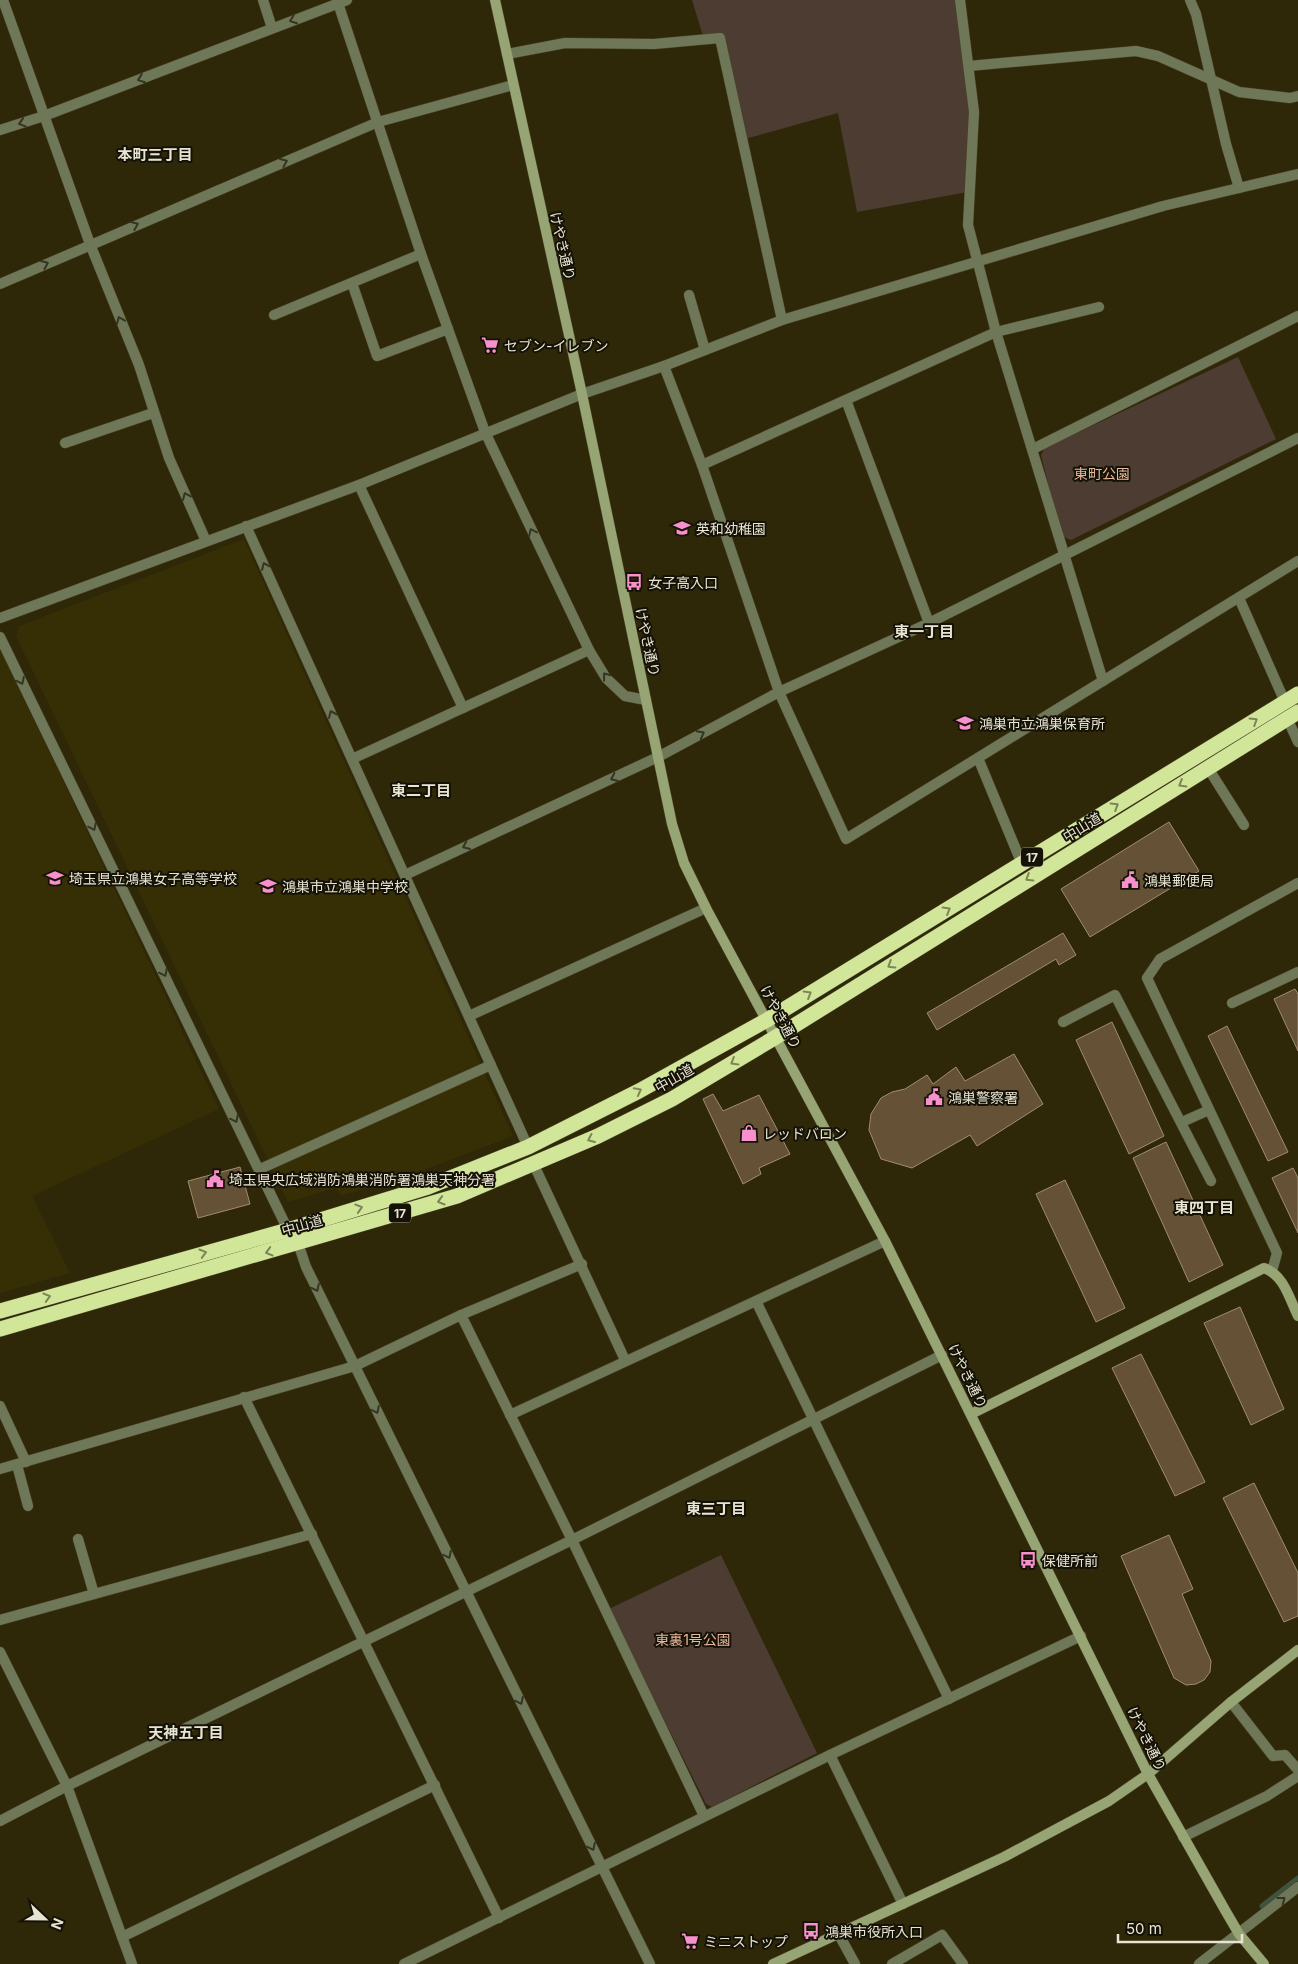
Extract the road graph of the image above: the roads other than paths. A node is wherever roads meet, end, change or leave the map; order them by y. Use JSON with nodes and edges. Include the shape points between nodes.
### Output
{"nodes":[{"id":1,"x":3,"y":0,"type":"edge"},
{"id":2,"x":263,"y":0,"type":"edge"},
{"id":3,"x":495,"y":0,"type":"edge"},
{"id":4,"x":960,"y":0,"type":"edge"},
{"id":5,"x":1190,"y":0,"type":"edge"},
{"id":6,"x":341,"y":1,"type":"edge"},
{"id":7,"x":272,"y":28,"type":"junction"},
{"id":8,"x":508,"y":54,"type":"junction"},
{"id":9,"x":969,"y":66,"type":"junction"},
{"id":10,"x":1211,"y":80,"type":"junction"},
{"id":11,"x":513,"y":85,"type":"junction"},
{"id":12,"x":1298,"y":96,"type":"edge"},
{"id":13,"x":44,"y":116,"type":"junction"},
{"id":14,"x":378,"y":122,"type":"junction"},
{"id":15,"x":0,"y":130,"type":"edge"},
{"id":16,"x":1298,"y":174,"type":"edge"},
{"id":17,"x":1239,"y":188,"type":"junction"},
{"id":18,"x":90,"y":244,"type":"junction"},
{"id":19,"x":421,"y":254,"type":"junction"},
{"id":20,"x":977,"y":262,"type":"junction"},
{"id":21,"x":352,"y":283,"type":"junction"},
{"id":22,"x":0,"y":284,"type":"edge"},
{"id":23,"x":689,"y":295,"type":"dead end"},
{"id":24,"x":1099,"y":307,"type":"dead end"},
{"id":25,"x":274,"y":315,"type":"dead end"},
{"id":26,"x":1298,"y":316,"type":"edge"},
{"id":27,"x":782,"y":320,"type":"junction"},
{"id":28,"x":448,"y":329,"type":"junction"},
{"id":29,"x":996,"y":332,"type":"junction"},
{"id":30,"x":706,"y":350,"type":"junction"},
{"id":31,"x":664,"y":366,"type":"junction"},
{"id":32,"x":582,"y":394,"type":"junction"},
{"id":33,"x":846,"y":400,"type":"junction"},
{"id":34,"x":154,"y":413,"type":"junction"},
{"id":35,"x":485,"y":432,"type":"junction"},
{"id":36,"x":1298,"y":438,"type":"edge"},
{"id":37,"x":65,"y":443,"type":"dead end"},
{"id":38,"x":1033,"y":449,"type":"junction"},
{"id":39,"x":702,"y":465,"type":"junction"},
{"id":40,"x":359,"y":485,"type":"junction"},
{"id":41,"x":246,"y":526,"type":"junction"},
{"id":42,"x":206,"y":541,"type":"junction"},
{"id":43,"x":1065,"y":555,"type":"junction"},
{"id":44,"x":1298,"y":561,"type":"edge"},
{"id":45,"x":1239,"y":598,"type":"junction"},
{"id":46,"x":0,"y":618,"type":"edge"},
{"id":47,"x":929,"y":623,"type":"junction"},
{"id":48,"x":0,"y":637,"type":"edge"},
{"id":49,"x":589,"y":650,"type":"junction"},
{"id":50,"x":1103,"y":681,"type":"junction"},
{"id":51,"x":779,"y":692,"type":"junction"},
{"id":52,"x":1298,"y":694,"type":"edge"},
{"id":53,"x":646,"y":700,"type":"junction"},
{"id":54,"x":1285,"y":702,"type":"junction"},
{"id":55,"x":463,"y":708,"type":"junction"},
{"id":56,"x":1293,"y":715,"type":"edge"},
{"id":57,"x":1298,"y":742,"type":"edge"},
{"id":58,"x":658,"y":758,"type":"junction"},
{"id":59,"x":978,"y":758,"type":"junction"},
{"id":60,"x":352,"y":759,"type":"junction"},
{"id":61,"x":1208,"y":768,"type":"junction"},
{"id":62,"x":1244,"y":825,"type":"dead end"},
{"id":63,"x":1022,"y":864,"type":"junction"},
{"id":64,"x":405,"y":875,"type":"junction"},
{"id":65,"x":1298,"y":883,"type":"edge"},
{"id":66,"x":706,"y":908,"type":"junction"},
{"id":67,"x":1298,"y":972,"type":"edge"},
{"id":68,"x":1232,"y":1003,"type":"dead end"},
{"id":69,"x":469,"y":1016,"type":"junction"},
{"id":70,"x":767,"y":1020,"type":"junction"},
{"id":71,"x":1063,"y":1022,"type":"dead end"},
{"id":72,"x":776,"y":1037,"type":"junction"},
{"id":73,"x":491,"y":1065,"type":"junction"},
{"id":74,"x":1209,"y":1110,"type":"junction"},
{"id":75,"x":1182,"y":1122,"type":"junction"},
{"id":76,"x":528,"y":1147,"type":"junction"},
{"id":77,"x":534,"y":1165,"type":"junction"},
{"id":78,"x":260,"y":1169,"type":"junction"},
{"id":79,"x":1211,"y":1181,"type":"dead end"},
{"id":80,"x":288,"y":1230,"type":"junction"},
{"id":81,"x":885,"y":1241,"type":"junction"},
{"id":82,"x":298,"y":1243,"type":"junction"},
{"id":83,"x":582,"y":1264,"type":"junction"},
{"id":84,"x":1272,"y":1271,"type":"junction"},
{"id":85,"x":756,"y":1302,"type":"junction"},
{"id":86,"x":0,"y":1310,"type":"edge"},
{"id":87,"x":461,"y":1315,"type":"junction"},
{"id":88,"x":1298,"y":1316,"type":"edge"},
{"id":89,"x":0,"y":1329,"type":"edge"},
{"id":90,"x":942,"y":1354,"type":"junction"},
{"id":91,"x":625,"y":1360,"type":"junction"},
{"id":92,"x":355,"y":1366,"type":"junction"},
{"id":93,"x":244,"y":1397,"type":"junction"},
{"id":94,"x":0,"y":1406,"type":"edge"},
{"id":95,"x":971,"y":1414,"type":"junction"},
{"id":96,"x":510,"y":1415,"type":"junction"},
{"id":97,"x":813,"y":1419,"type":"junction"},
{"id":98,"x":21,"y":1463,"type":"junction"},
{"id":99,"x":0,"y":1470,"type":"edge"},
{"id":100,"x":28,"y":1506,"type":"dead end"},
{"id":101,"x":312,"y":1534,"type":"junction"},
{"id":102,"x":78,"y":1539,"type":"dead end"},
{"id":103,"x":572,"y":1540,"type":"junction"},
{"id":104,"x":466,"y":1591,"type":"junction"},
{"id":105,"x":94,"y":1594,"type":"junction"},
{"id":106,"x":0,"y":1620,"type":"edge"},
{"id":107,"x":1081,"y":1636,"type":"junction"},
{"id":108,"x":365,"y":1641,"type":"junction"},
{"id":109,"x":1298,"y":1650,"type":"edge"},
{"id":110,"x":0,"y":1652,"type":"edge"},
{"id":111,"x":949,"y":1699,"type":"junction"},
{"id":112,"x":1231,"y":1702,"type":"junction"},
{"id":113,"x":830,"y":1755,"type":"junction"},
{"id":114,"x":1298,"y":1770,"type":"edge"},
{"id":115,"x":1148,"y":1774,"type":"junction"},
{"id":116,"x":1298,"y":1776,"type":"edge"},
{"id":117,"x":434,"y":1785,"type":"junction"},
{"id":118,"x":67,"y":1786,"type":"junction"},
{"id":119,"x":704,"y":1816,"type":"junction"},
{"id":120,"x":0,"y":1822,"type":"edge"},
{"id":121,"x":1183,"y":1837,"type":"junction"},
{"id":122,"x":602,"y":1867,"type":"junction"},
{"id":123,"x":1298,"y":1887,"type":"edge"},
{"id":124,"x":903,"y":1904,"type":"junction"},
{"id":125,"x":499,"y":1918,"type":"junction"},
{"id":126,"x":838,"y":1932,"type":"junction"},
{"id":127,"x":1239,"y":1934,"type":"junction"},
{"id":128,"x":122,"y":1937,"type":"junction"},
{"id":129,"x":780,"y":1962,"type":"edge"},
{"id":130,"x":132,"y":1964,"type":"edge"},
{"id":131,"x":404,"y":1964,"type":"edge"},
{"id":132,"x":650,"y":1964,"type":"edge"},
{"id":133,"x":855,"y":1964,"type":"edge"},
{"id":134,"x":892,"y":1964,"type":"edge"},
{"id":135,"x":963,"y":1964,"type":"edge"},
{"id":136,"x":1199,"y":1964,"type":"edge"},
{"id":137,"x":1264,"y":1964,"type":"edge"}],
"edges":[{"from":1,"to":13,"type":"street"},
{"from":2,"to":7,"type":"street"},
{"from":3,"to":8,"type":"street","name":"けやき通り"},
{"from":4,"to":9,"type":"street"},
{"from":5,"to":10,"type":"street"},
{"from":6,"to":7,"type":"street","one_way":true},
{"from":6,"to":14,"type":"street"},
{"from":7,"to":13,"type":"street","one_way":true},
{"from":8,"to":11,"type":"street","name":"けやき通り"},
{"from":8,"to":27,"type":"street","via":[[565,43],[654,44],[720,38]]},
{"from":9,"to":10,"type":"street","via":[[1136,51],[1158,56]]},
{"from":9,"to":20,"type":"street","via":[[974,112],[968,225]]},
{"from":10,"to":12,"type":"street","via":[[1239,92],[1290,98]]},
{"from":10,"to":17,"type":"street"},
{"from":11,"to":14,"type":"street"},
{"from":11,"to":32,"type":"street","name":"けやき通り"},
{"from":13,"to":15,"type":"street","one_way":true},
{"from":13,"to":18,"type":"street"},
{"from":18,"to":14,"type":"street","one_way":true},
{"from":14,"to":19,"type":"street"},
{"from":16,"to":17,"type":"street"},
{"from":17,"to":20,"type":"street","via":[[1163,206]]},
{"from":22,"to":18,"type":"street","one_way":true},
{"from":34,"to":18,"type":"street","one_way":true,"via":[[139,365]]},
{"from":19,"to":21,"type":"street"},
{"from":19,"to":28,"type":"street"},
{"from":20,"to":27,"type":"street"},
{"from":20,"to":29,"type":"street"},
{"from":21,"to":25,"type":"street"},
{"from":21,"to":28,"type":"street","via":[[377,356]]},
{"from":23,"to":30,"type":"street"},
{"from":24,"to":29,"type":"street"},
{"from":26,"to":38,"type":"street"},
{"from":27,"to":30,"type":"street"},
{"from":28,"to":35,"type":"street"},
{"from":29,"to":33,"type":"street"},
{"from":29,"to":38,"type":"street"},
{"from":30,"to":31,"type":"street"},
{"from":31,"to":32,"type":"street"},
{"from":31,"to":39,"type":"street"},
{"from":32,"to":35,"type":"street"},
{"from":32,"to":53,"type":"street","name":"けやき通り"},
{"from":33,"to":39,"type":"street"},
{"from":33,"to":47,"type":"street"},
{"from":34,"to":37,"type":"street"},
{"from":42,"to":34,"type":"street","one_way":true},
{"from":35,"to":40,"type":"street"},
{"from":49,"to":35,"type":"street","one_way":true},
{"from":36,"to":43,"type":"street"},
{"from":38,"to":43,"type":"street"},
{"from":39,"to":51,"type":"street"},
{"from":40,"to":41,"type":"street"},
{"from":40,"to":55,"type":"street"},
{"from":41,"to":42,"type":"street"},
{"from":60,"to":41,"type":"street","one_way":true},
{"from":42,"to":46,"type":"street"},
{"from":43,"to":47,"type":"street"},
{"from":43,"to":50,"type":"street"},
{"from":44,"to":45,"type":"street"},
{"from":45,"to":50,"type":"street"},
{"from":45,"to":54,"type":"street"},
{"from":47,"to":51,"type":"street"},
{"from":48,"to":78,"type":"street","one_way":true},
{"from":53,"to":49,"type":"street","one_way":true,"via":[[625,696],[606,678]]},
{"from":49,"to":55,"type":"street"},
{"from":50,"to":59,"type":"street"},
{"from":58,"to":51,"type":"street","one_way":true},
{"from":51,"to":59,"type":"street","via":[[846,839]]},
{"from":52,"to":54,"type":"highway","name":"中山道","number":"17"},
{"from":53,"to":58,"type":"street","name":"けやき通り"},
{"from":63,"to":54,"type":"highway","name":"中山道","number":"17","one_way":true},
{"from":55,"to":60,"type":"street"},
{"from":56,"to":57,"type":"street"},
{"from":56,"to":61,"type":"highway","name":"中山道","number":"17"},
{"from":58,"to":64,"type":"street","one_way":true},
{"from":58,"to":66,"type":"street","name":"けやき通り","via":[[684,863]]},
{"from":59,"to":63,"type":"street"},
{"from":60,"to":64,"type":"street"},
{"from":61,"to":62,"type":"street"},
{"from":61,"to":72,"type":"highway","name":"中山道","number":"17","one_way":true},
{"from":70,"to":63,"type":"highway","name":"中山道","number":"17","one_way":true},
{"from":64,"to":69,"type":"street"},
{"from":65,"to":74,"type":"street","via":[[1160,959],[1147,978]]},
{"from":66,"to":69,"type":"street"},
{"from":66,"to":70,"type":"street","name":"けやき通り"},
{"from":67,"to":68,"type":"street"},
{"from":69,"to":73,"type":"street"},
{"from":70,"to":72,"type":"street","name":"けやき通り"},
{"from":76,"to":70,"type":"highway","name":"中山道","number":"17","one_way":true,"via":[[639,1091]]},
{"from":71,"to":75,"type":"street","via":[[1116,995]]},
{"from":72,"to":77,"type":"highway","name":"中山道","number":"17","one_way":true,"via":[[672,1099]]},
{"from":72,"to":81,"type":"street","name":"けやき通り"},
{"from":73,"to":76,"type":"street"},
{"from":73,"to":78,"type":"street"},
{"from":74,"to":75,"type":"street"},
{"from":74,"to":84,"type":"street","via":[[1277,1253]]},
{"from":75,"to":79,"type":"street"},
{"from":80,"to":76,"type":"highway","name":"中山道","number":"17","one_way":true,"via":[[428,1187]]},
{"from":77,"to":82,"type":"highway","name":"中山道","number":"17","one_way":true,"via":[[457,1196]]},
{"from":77,"to":83,"type":"street"},
{"from":78,"to":80,"type":"street"},
{"from":86,"to":80,"type":"highway","name":"中山道","number":"17","one_way":true},
{"from":81,"to":85,"type":"street"},
{"from":81,"to":90,"type":"street","name":"けやき通り"},
{"from":82,"to":89,"type":"highway","name":"中山道","number":"17","one_way":true},
{"from":82,"to":92,"type":"street","one_way":true,"via":[[306,1267]]},
{"from":83,"to":87,"type":"street"},
{"from":83,"to":91,"type":"street"},
{"from":84,"to":88,"type":"street","via":[[1279,1277]]},
{"from":84,"to":95,"type":"street","via":[[1264,1268]]},
{"from":85,"to":91,"type":"street"},
{"from":85,"to":97,"type":"street"},
{"from":87,"to":92,"type":"street"},
{"from":87,"to":96,"type":"street"},
{"from":90,"to":95,"type":"street","name":"けやき通り"},
{"from":90,"to":97,"type":"street"},
{"from":91,"to":96,"type":"street"},
{"from":92,"to":93,"type":"street"},
{"from":92,"to":104,"type":"street","one_way":true},
{"from":93,"to":98,"type":"street"},
{"from":93,"to":101,"type":"street"},
{"from":94,"to":98,"type":"street"},
{"from":95,"to":107,"type":"street","name":"けやき通り"},
{"from":96,"to":103,"type":"street"},
{"from":97,"to":103,"type":"street"},
{"from":97,"to":111,"type":"street"},
{"from":98,"to":99,"type":"street"},
{"from":98,"to":100,"type":"street"},
{"from":101,"to":105,"type":"street"},
{"from":101,"to":108,"type":"street"},
{"from":102,"to":105,"type":"street"},
{"from":103,"to":104,"type":"street"},
{"from":103,"to":119,"type":"street"},
{"from":104,"to":108,"type":"street"},
{"from":104,"to":122,"type":"street","one_way":true},
{"from":105,"to":106,"type":"street"},
{"from":107,"to":111,"type":"street"},
{"from":107,"to":115,"type":"street","name":"けやき通り"},
{"from":108,"to":117,"type":"street"},
{"from":108,"to":118,"type":"street"},
{"from":109,"to":112,"type":"street"},
{"from":110,"to":118,"type":"street"},
{"from":111,"to":113,"type":"street"},
{"from":112,"to":114,"type":"street","via":[[1273,1756],[1285,1755]]},
{"from":112,"to":115,"type":"street"},
{"from":113,"to":119,"type":"street"},
{"from":113,"to":124,"type":"street"},
{"from":115,"to":121,"type":"street","name":"けやき通り"},
{"from":115,"to":124,"type":"street","via":[[1109,1801],[1004,1857]]},
{"from":116,"to":121,"type":"street","via":[[1267,1796]]},
{"from":117,"to":125,"type":"street"},
{"from":117,"to":128,"type":"street"},
{"from":118,"to":120,"type":"street"},
{"from":118,"to":128,"type":"street"},
{"from":119,"to":122,"type":"street"},
{"from":121,"to":127,"type":"street","name":"けやき通り"},
{"from":122,"to":125,"type":"street"},
{"from":122,"to":132,"type":"street"},
{"from":127,"to":123,"type":"street","one_way":true},
{"from":124,"to":126,"type":"street"},
{"from":125,"to":131,"type":"street"},
{"from":126,"to":129,"type":"street"},
{"from":126,"to":133,"type":"street"},
{"from":127,"to":136,"type":"street"},
{"from":127,"to":137,"type":"street","name":"けやき通り"},
{"from":128,"to":130,"type":"street"},
{"from":134,"to":135,"type":"street","via":[[942,1935]]}]}
